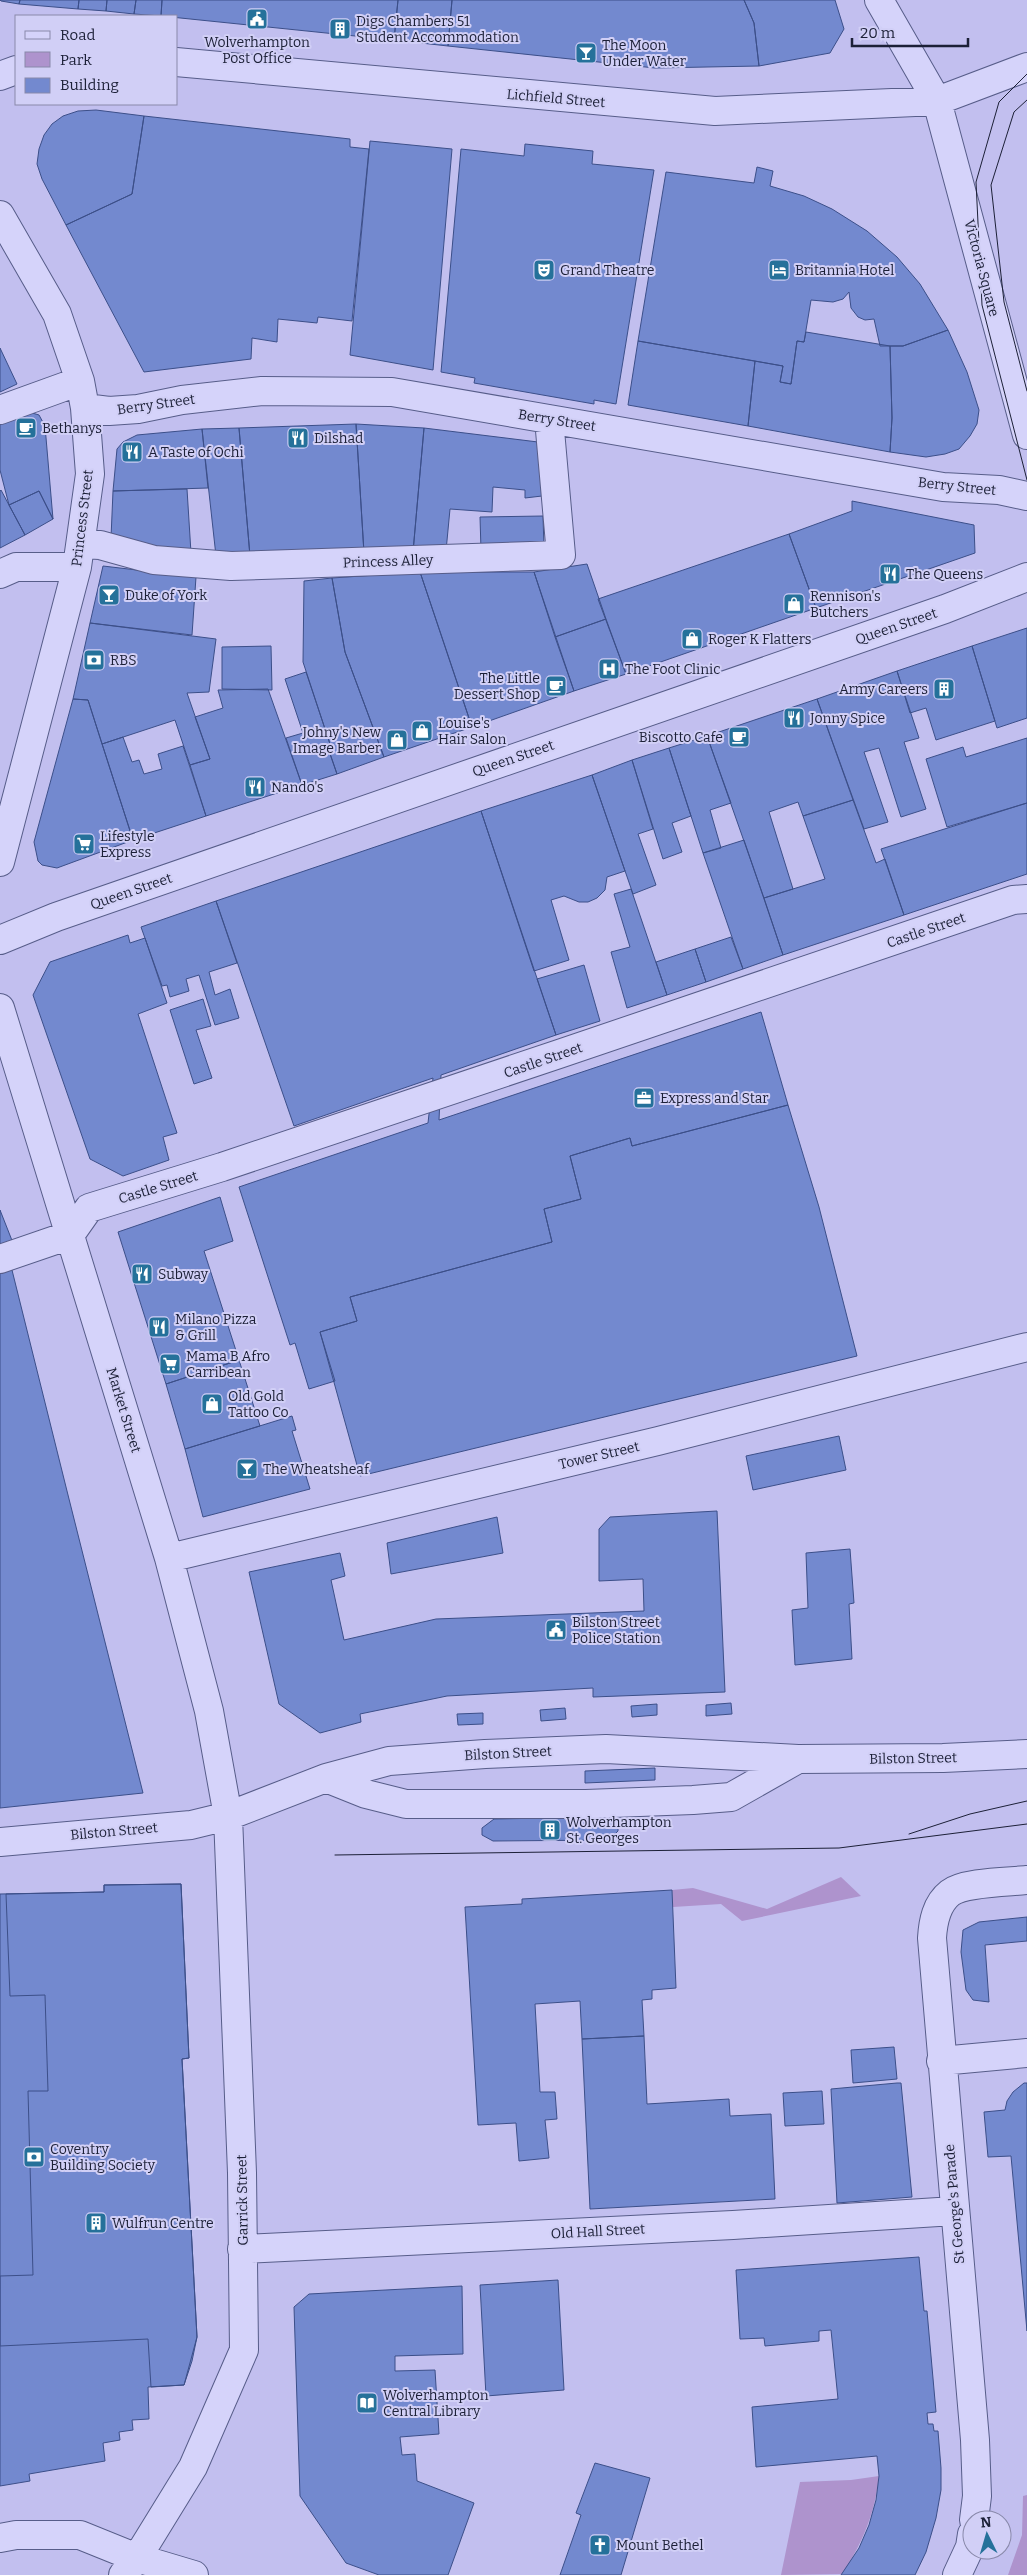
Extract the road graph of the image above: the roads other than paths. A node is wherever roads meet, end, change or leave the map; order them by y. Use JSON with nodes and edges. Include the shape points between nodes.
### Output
{"nodes":[{"id":1,"x":879,"y":0,"type":"edge"},
{"id":2,"x":178,"y":62,"type":"edge"},
{"id":3,"x":1027,"y":67,"type":"edge"},
{"id":4,"x":15,"y":70,"type":"edge"},
{"id":5,"x":0,"y":76,"type":"edge"},
{"id":6,"x":937,"y":101,"type":"junction"},
{"id":7,"x":0,"y":215,"type":"edge"},
{"id":8,"x":80,"y":381,"type":"junction"},
{"id":9,"x":85,"y":408,"type":"junction"},
{"id":10,"x":0,"y":410,"type":"edge"},
{"id":11,"x":549,"y":419,"type":"junction"},
{"id":12,"x":1027,"y":435,"type":"edge"},
{"id":13,"x":1027,"y":496,"type":"edge"},
{"id":14,"x":79,"y":556,"type":"junction"},
{"id":15,"x":0,"y":574,"type":"edge"},
{"id":16,"x":1027,"y":577,"type":"edge"},
{"id":17,"x":0,"y":862,"type":"edge"},
{"id":18,"x":1027,"y":899,"type":"edge"},
{"id":19,"x":0,"y":940,"type":"edge"},
{"id":20,"x":0,"y":1008,"type":"edge"},
{"id":21,"x":70,"y":1235,"type":"junction"},
{"id":22,"x":0,"y":1259,"type":"edge"},
{"id":23,"x":1027,"y":1347,"type":"edge"},
{"id":24,"x":169,"y":1558,"type":"junction"},
{"id":25,"x":1027,"y":1738,"type":"edge"},
{"id":26,"x":1014,"y":1755,"type":"edge"},
{"id":27,"x":798,"y":1759,"type":"junction"},
{"id":28,"x":326,"y":1778,"type":"junction"},
{"id":29,"x":228,"y":1816,"type":"junction"},
{"id":30,"x":0,"y":1842,"type":"edge"},
{"id":31,"x":1027,"y":1880,"type":"edge"},
{"id":32,"x":1027,"y":2053,"type":"edge"},
{"id":33,"x":941,"y":2061,"type":"junction"},
{"id":34,"x":954,"y":2211,"type":"junction"},
{"id":35,"x":242,"y":2249,"type":"junction"},
{"id":36,"x":975,"y":2510,"type":"edge"},
{"id":37,"x":0,"y":2538,"type":"edge"},
{"id":38,"x":964,"y":2560,"type":"edge"},
{"id":39,"x":130,"y":2566,"type":"edge"},
{"id":40,"x":194,"y":2575,"type":"edge"},
{"id":41,"x":958,"y":2575,"type":"edge"}],
"edges":[{"from":1,"to":6,"type":"street","name":"Victoria Square"},
{"from":2,"to":6,"type":"street","name":"Lichfield Street","via":[[715,111]]},
{"from":3,"to":6,"type":"street","name":"Lichfield Street"},
{"from":4,"to":5,"type":"street"},
{"from":6,"to":12,"type":"street","name":"Victoria Square"},
{"from":7,"to":8,"type":"street","name":"Princess Street","via":[[57,314]]},
{"from":8,"to":9,"type":"street","name":"Princess Street"},
{"from":8,"to":10,"type":"street"},
{"from":9,"to":11,"type":"street","name":"Berry Street","via":[[108,411],[138,409],[182,400],[262,391],[392,392]]},
{"from":9,"to":14,"type":"street","name":"Princess Street","via":[[90,474]]},
{"from":11,"to":13,"type":"street","name":"Berry Street","via":[[944,487],[999,490]]},
{"from":11,"to":14,"type":"street","name":"Princess Alley","via":[[561,555],[231,566],[154,560],[100,545]]},
{"from":14,"to":15,"type":"street","via":[[16,567]]},
{"from":14,"to":17,"type":"street","name":"Princess Street"},
{"from":16,"to":19,"type":"street","name":"Queen Street","via":[[945,609],[56,917]]},
{"from":18,"to":21,"type":"street","name":"Castle Street","via":[[1013,900],[222,1167],[90,1208]]},
{"from":20,"to":21,"type":"street","name":"Market Street"},
{"from":21,"to":22,"type":"street"},
{"from":21,"to":24,"type":"street","name":"Market Street"},
{"from":23,"to":24,"type":"street","name":"Tower Street","via":[[649,1443]]},
{"from":24,"to":29,"type":"street","name":"Market Street","via":[[209,1711]]},
{"from":25,"to":26,"type":"street"},
{"from":26,"to":27,"type":"street","name":"Bilston Street"},
{"from":27,"to":28,"type":"street","name":"Bilston Street","via":[[606,1750],[494,1753],[389,1761]]},
{"from":27,"to":28,"type":"street","via":[[731,1797],[693,1800],[586,1804],[406,1804],[366,1794]]},
{"from":28,"to":29,"type":"street","name":"Bilston Street"},
{"from":29,"to":30,"type":"street","name":"Bilston Street","via":[[191,1825]]},
{"from":29,"to":35,"type":"street","name":"Garrick Street"},
{"from":31,"to":33,"type":"street","name":"St George's Parade","via":[[982,1883],[951,1892],[934,1917],[932,1938]]},
{"from":32,"to":33,"type":"street"},
{"from":33,"to":34,"type":"street","name":"St George's Parade"},
{"from":34,"to":35,"type":"street","name":"Old Hall Street"},
{"from":34,"to":36,"type":"street","name":"St George's Parade","via":[[975,2440]]},
{"from":35,"to":39,"type":"street","name":"Garrick Street","via":[[244,2350],[193,2466]]},
{"from":37,"to":39,"type":"street","via":[[80,2535]]},
{"from":38,"to":41,"type":"street"},
{"from":39,"to":40,"type":"street"}]}
